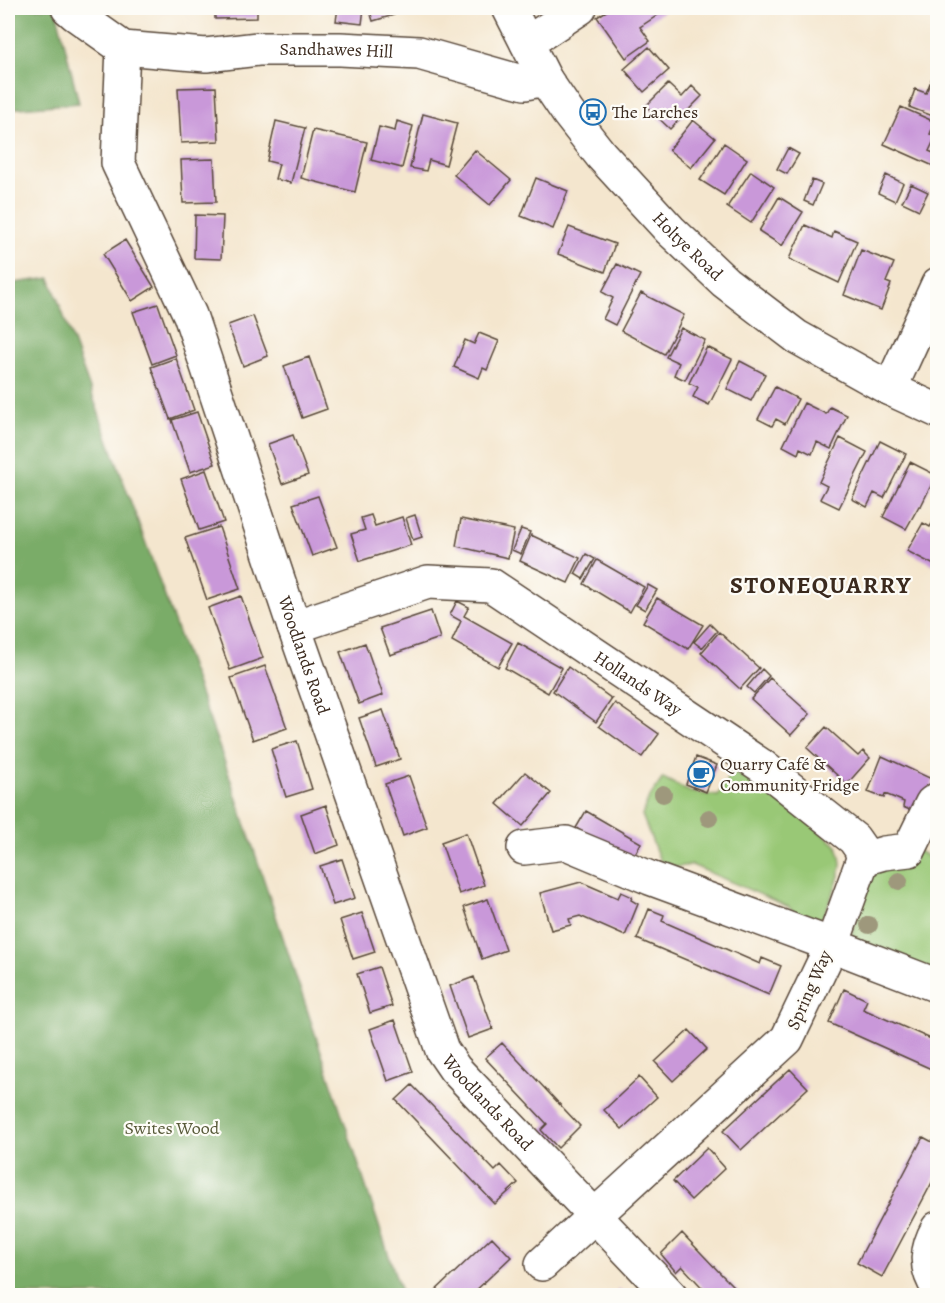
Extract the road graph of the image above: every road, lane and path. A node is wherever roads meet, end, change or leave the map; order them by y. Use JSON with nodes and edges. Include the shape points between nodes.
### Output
{"nodes":[{"id":1,"x":68,"y":8,"type":"edge"},
{"id":2,"x":509,"y":8,"type":"edge"},
{"id":3,"x":580,"y":8,"type":"edge"},
{"id":4,"x":527,"y":44,"type":"junction"},
{"id":5,"x":123,"y":48,"type":"junction"},
{"id":6,"x":545,"y":79,"type":"junction"},
{"id":7,"x":938,"y":284,"type":"edge"},
{"id":8,"x":890,"y":389,"type":"junction"},
{"id":9,"x":938,"y":411,"type":"edge"},
{"id":10,"x":294,"y":627,"type":"junction"},
{"id":11,"x":938,"y":799,"type":"edge"},
{"id":12,"x":524,"y":848,"type":"dead end"},
{"id":13,"x":863,"y":859,"type":"junction"},
{"id":14,"x":832,"y":945,"type":"junction"},
{"id":15,"x":938,"y":986,"type":"edge"},
{"id":16,"x":596,"y":1215,"type":"junction"},
{"id":17,"x":938,"y":1228,"type":"edge"},
{"id":18,"x":542,"y":1264,"type":"dead end"},
{"id":19,"x":938,"y":1288,"type":"edge"},
{"id":20,"x":671,"y":1296,"type":"edge"}],
"edges":[{"from":1,"to":5,"type":"street"},
{"from":2,"to":4,"type":"street","name":"Holtye Road"},
{"from":3,"to":4,"type":"street"},
{"from":4,"to":6,"type":"street","name":"Holtye Road"},
{"from":5,"to":6,"type":"street","name":"Sandhawes Hill","via":[[206,55],[258,49],[419,53],[525,83]]},
{"from":5,"to":10,"type":"street","name":"Woodlands Road","via":[[118,163],[190,315]]},
{"from":6,"to":8,"type":"street","name":"Holtye Road","via":[[601,155],[670,230],[725,282],[797,336]]},
{"from":7,"to":8,"type":"street"},
{"from":8,"to":9,"type":"street","name":"Holtye Road"},
{"from":10,"to":13,"type":"street","name":"Hollands Way","via":[[428,582],[491,585],[762,766],[854,839]]},
{"from":10,"to":16,"type":"street","name":"Woodlands Road","via":[[442,1050],[455,1069]]},
{"from":11,"to":13,"type":"street","via":[[909,850]]},
{"from":12,"to":14,"type":"street","name":"Spring Way","via":[[566,843]]},
{"from":13,"to":14,"type":"street"},
{"from":14,"to":15,"type":"street"},
{"from":14,"to":16,"type":"street","name":"Spring Way","via":[[787,1039]]},
{"from":16,"to":18,"type":"street"},
{"from":16,"to":20,"type":"street","name":"Woodlands Road"},
{"from":17,"to":19,"type":"street","via":[[930,1242],[928,1258],[930,1274]]}]}
